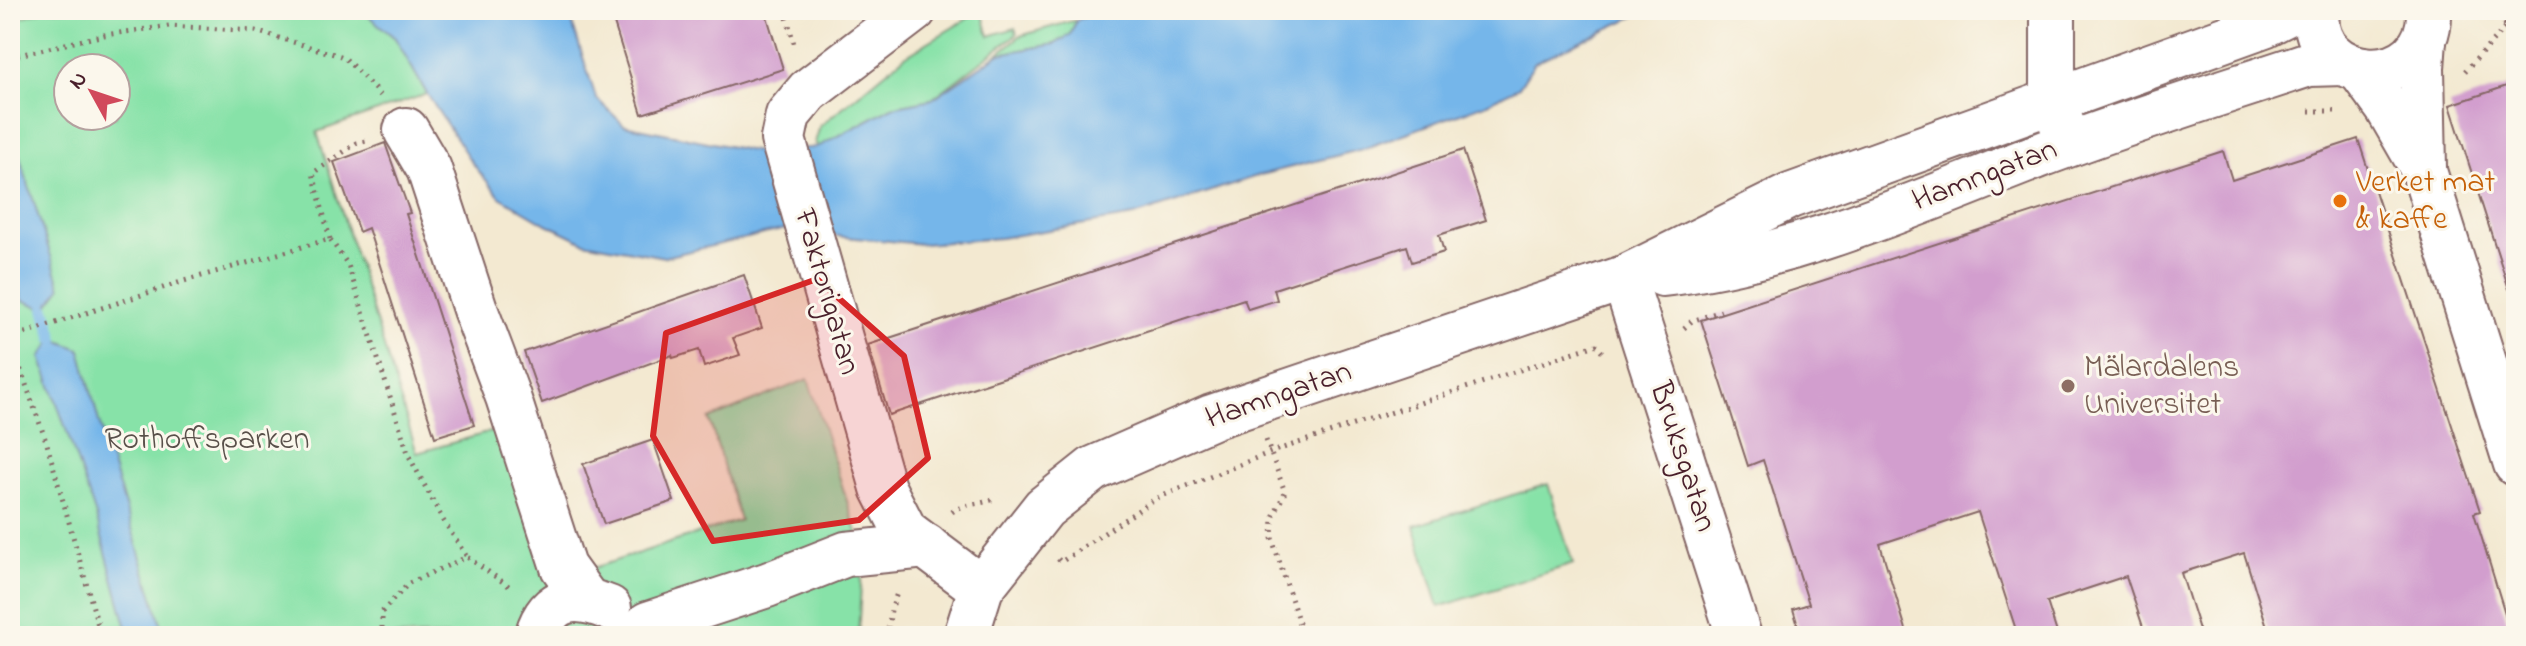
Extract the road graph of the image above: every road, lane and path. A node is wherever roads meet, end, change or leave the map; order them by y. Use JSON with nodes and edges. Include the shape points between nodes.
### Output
{"nodes":[{"id":1,"x":914,"y":10,"type":"edge"},
{"id":2,"x":2053,"y":10,"type":"edge"},
{"id":3,"x":2294,"y":10,"type":"edge"},
{"id":4,"x":2317,"y":10,"type":"edge"},
{"id":5,"x":2495,"y":10,"type":"edge"},
{"id":6,"x":2431,"y":20,"type":"edge"},
{"id":7,"x":2516,"y":27,"type":"edge"},
{"id":8,"x":10,"y":57,"type":"edge"},
{"id":9,"x":2352,"y":67,"type":"junction"},
{"id":10,"x":2053,"y":101,"type":"junction"},
{"id":11,"x":406,"y":130,"type":"junction"},
{"id":12,"x":2069,"y":144,"type":"junction"},
{"id":13,"x":2424,"y":171,"type":"junction"},
{"id":14,"x":330,"y":239,"type":"junction"},
{"id":15,"x":1624,"y":278,"type":"junction"},
{"id":16,"x":10,"y":339,"type":"edge"},
{"id":17,"x":1271,"y":452,"type":"dead end"},
{"id":18,"x":2516,"y":464,"type":"edge"},
{"id":19,"x":926,"y":546,"type":"junction"},
{"id":20,"x":467,"y":557,"type":"junction"},
{"id":21,"x":981,"y":588,"type":"junction"},
{"id":22,"x":557,"y":616,"type":"edge"},
{"id":23,"x":643,"y":630,"type":"edge"},
{"id":24,"x":101,"y":636,"type":"edge"},
{"id":25,"x":382,"y":636,"type":"edge"},
{"id":26,"x":966,"y":636,"type":"edge"},
{"id":27,"x":1303,"y":636,"type":"edge"},
{"id":28,"x":1739,"y":636,"type":"edge"}],
"edges":[{"from":1,"to":19,"type":"street","name":"Faktorigatan","via":[[808,91],[788,115],[783,139],[883,488],[905,531]]},
{"from":2,"to":10,"type":"street"},
{"from":3,"to":10,"type":"street","name":"Hamngatan"},
{"from":4,"to":9,"type":"street","via":[[2320,35],[2329,51]]},
{"from":5,"to":7,"type":"path","via":[[2506,27]]},
{"from":6,"to":9,"type":"street","name":"Hamngatan","via":[[2413,55],[2397,66],[2379,71]]},
{"from":6,"to":13,"type":"street","via":[[2422,68]]},
{"from":8,"to":11,"type":"path","via":[[169,26],[255,31],[344,57]]},
{"from":9,"to":12,"type":"street","name":"Hamngatan","via":[[2309,64]]},
{"from":9,"to":13,"type":"street","via":[[2387,107]]},
{"from":10,"to":12,"type":"street"},
{"from":10,"to":15,"type":"street","name":"Hamngatan","via":[[1790,196]]},
{"from":11,"to":14,"type":"path","via":[[357,143],[313,173]]},
{"from":11,"to":22,"type":"street","via":[[429,169],[563,567]]},
{"from":12,"to":15,"type":"street","name":"Hamngatan","via":[[1813,242],[1703,270]]},
{"from":13,"to":18,"type":"street"},
{"from":14,"to":16,"type":"path"},
{"from":14,"to":20,"type":"path","via":[[348,265],[409,456]]},
{"from":15,"to":21,"type":"street","name":"Hamngatan","via":[[1212,417],[1093,469],[1044,508]]},
{"from":15,"to":28,"type":"street","name":"Bruksgatan"},
{"from":16,"to":24,"type":"path","via":[[47,444]]},
{"from":17,"to":27,"type":"path","via":[[1285,492],[1273,517],[1272,538]]},
{"from":19,"to":21,"type":"street","name":"Faktorigatan"},
{"from":19,"to":23,"type":"street","via":[[846,554]]},
{"from":20,"to":22,"type":"path"},
{"from":20,"to":25,"type":"path","via":[[409,583],[382,612]]},
{"from":21,"to":26,"type":"street"},
{"from":22,"to":23,"type":"street"}]}
